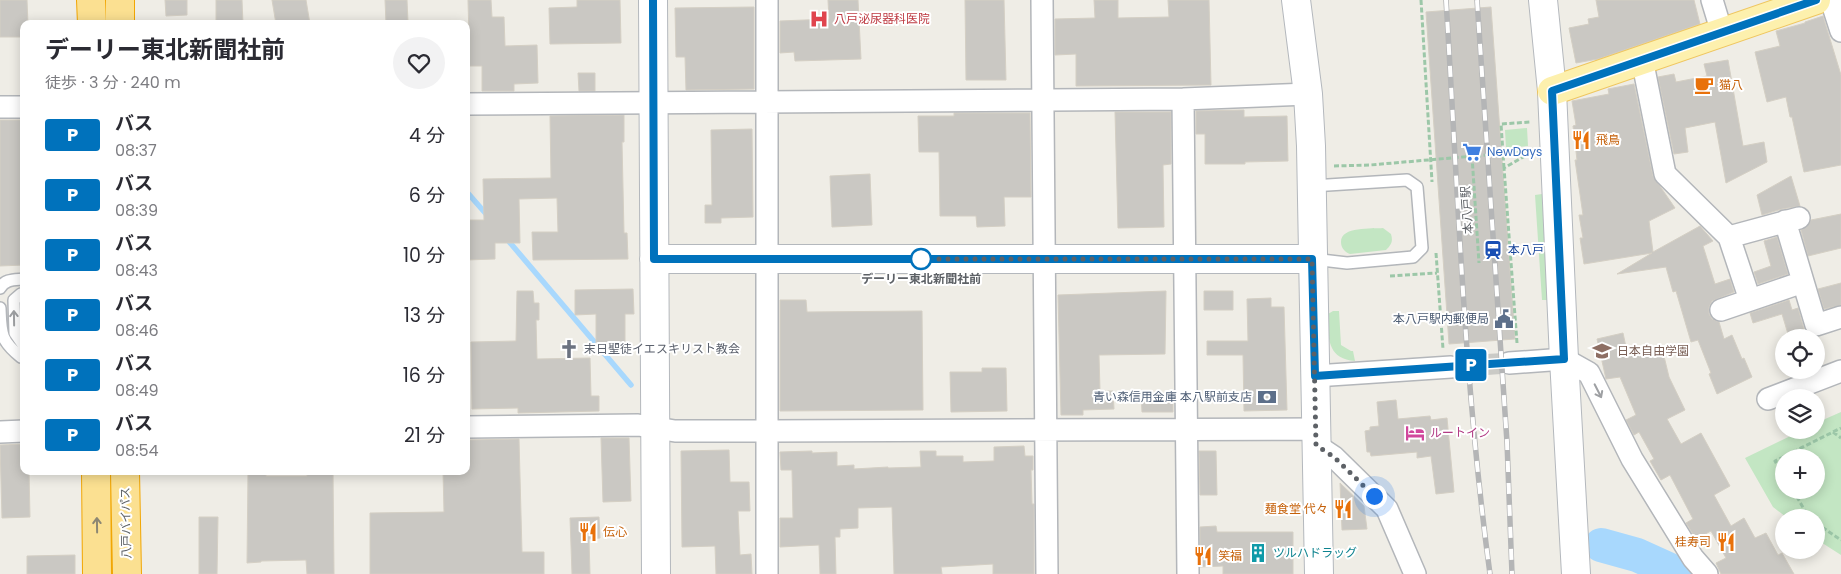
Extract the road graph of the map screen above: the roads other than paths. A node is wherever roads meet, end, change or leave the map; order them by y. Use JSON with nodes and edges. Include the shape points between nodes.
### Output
{"nodes":[{"id":1,"x":91,"y":0,"type":"edge"},
{"id":2,"x":120,"y":0,"type":"edge"},
{"id":3,"x":653,"y":0,"type":"edge"},
{"id":4,"x":767,"y":0,"type":"edge"},
{"id":5,"x":1042,"y":0,"type":"edge"},
{"id":6,"x":1296,"y":0,"type":"edge"},
{"id":7,"x":1543,"y":0,"type":"edge"},
{"id":8,"x":1712,"y":0,"type":"edge"},
{"id":9,"x":1816,"y":0,"type":"edge"},
{"id":10,"x":1831,"y":0,"type":"edge"},
{"id":11,"x":92,"y":20,"type":"edge"},
{"id":12,"x":120,"y":20,"type":"edge"},
{"id":13,"x":1841,"y":31,"type":"edge"},
{"id":14,"x":1722,"y":32,"type":"junction"},
{"id":15,"x":1642,"y":60,"type":"junction"},
{"id":16,"x":1552,"y":91,"type":"junction"},
{"id":17,"x":1308,"y":94,"type":"junction"},
{"id":18,"x":1043,"y":99,"type":"junction"},
{"id":19,"x":1183,"y":99,"type":"junction"},
{"id":20,"x":654,"y":102,"type":"junction"},
{"id":21,"x":768,"y":103,"type":"junction"},
{"id":22,"x":470,"y":104,"type":"edge"},
{"id":23,"x":20,"y":107,"type":"edge"},
{"id":24,"x":0,"y":108,"type":"edge"},
{"id":25,"x":1311,"y":186,"type":"junction"},
{"id":26,"x":1729,"y":237,"type":"junction"},
{"id":27,"x":654,"y":259,"type":"junction"},
{"id":28,"x":767,"y":259,"type":"junction"},
{"id":29,"x":1044,"y":259,"type":"junction"},
{"id":30,"x":1185,"y":259,"type":"junction"},
{"id":31,"x":1312,"y":259,"type":"junction"},
{"id":32,"x":20,"y":280,"type":"edge"},
{"id":33,"x":1803,"y":282,"type":"junction"},
{"id":34,"x":0,"y":288,"type":"edge"},
{"id":35,"x":20,"y":295,"type":"edge"},
{"id":36,"x":1750,"y":300,"type":"junction"},
{"id":37,"x":0,"y":308,"type":"edge"},
{"id":38,"x":1721,"y":310,"type":"dead end"},
{"id":39,"x":1841,"y":317,"type":"edge"},
{"id":40,"x":20,"y":340,"type":"edge"},
{"id":41,"x":20,"y":356,"type":"edge"},
{"id":42,"x":1447,"y":358,"type":"tunnel mouth"},
{"id":43,"x":1564,"y":359,"type":"junction"},
{"id":44,"x":1509,"y":363,"type":"tunnel mouth"},
{"id":45,"x":1841,"y":371,"type":"edge"},
{"id":46,"x":1315,"y":376,"type":"junction"},
{"id":47,"x":1768,"y":399,"type":"dead end"},
{"id":48,"x":470,"y":427,"type":"edge"},
{"id":49,"x":655,"y":428,"type":"junction"},
{"id":50,"x":1046,"y":430,"type":"junction"},
{"id":51,"x":766,"y":431,"type":"junction"},
{"id":52,"x":1186,"y":431,"type":"junction"},
{"id":53,"x":0,"y":432,"type":"edge"},
{"id":54,"x":20,"y":432,"type":"edge"},
{"id":55,"x":1316,"y":437,"type":"junction"},
{"id":56,"x":96,"y":475,"type":"edge"},
{"id":57,"x":125,"y":475,"type":"edge"},
{"id":58,"x":97,"y":574,"type":"edge"},
{"id":59,"x":127,"y":574,"type":"edge"},
{"id":60,"x":656,"y":574,"type":"edge"},
{"id":61,"x":767,"y":574,"type":"edge"},
{"id":62,"x":1047,"y":574,"type":"edge"},
{"id":63,"x":1188,"y":574,"type":"edge"},
{"id":64,"x":1319,"y":574,"type":"edge"},
{"id":65,"x":1416,"y":574,"type":"edge"},
{"id":66,"x":1576,"y":574,"type":"edge"},
{"id":67,"x":1707,"y":574,"type":"edge"}],
"edges":[{"from":1,"to":11,"type":"highway"},
{"from":2,"to":12,"type":"highway"},
{"from":3,"to":20,"type":"street"},
{"from":4,"to":21,"type":"street"},
{"from":5,"to":18,"type":"street"},
{"from":6,"to":17,"type":"street"},
{"from":7,"to":16,"type":"street"},
{"from":8,"to":14,"type":"street"},
{"from":9,"to":14,"type":"main road"},
{"from":10,"to":13,"type":"street"},
{"from":14,"to":15,"type":"main road"},
{"from":15,"to":16,"type":"main road"},
{"from":15,"to":26,"type":"street","via":[[1665,174]]},
{"from":16,"to":43,"type":"street"},
{"from":17,"to":19,"type":"street"},
{"from":17,"to":25,"type":"street"},
{"from":18,"to":19,"type":"street"},
{"from":18,"to":21,"type":"street"},
{"from":18,"to":29,"type":"street"},
{"from":19,"to":30,"type":"street"},
{"from":20,"to":21,"type":"street"},
{"from":20,"to":22,"type":"street"},
{"from":20,"to":27,"type":"street"},
{"from":21,"to":28,"type":"street"},
{"from":23,"to":24,"type":"street"},
{"from":25,"to":31,"type":"street"},
{"from":25,"to":31,"type":"lane","via":[[1407,180],[1417,187],[1422,248],[1412,257],[1347,263]]},
{"from":26,"to":33,"type":"street","via":[[1792,220]]},
{"from":26,"to":36,"type":"street"},
{"from":27,"to":28,"type":"street"},
{"from":27,"to":49,"type":"street"},
{"from":28,"to":29,"type":"street"},
{"from":28,"to":51,"type":"street"},
{"from":29,"to":30,"type":"street"},
{"from":29,"to":50,"type":"street"},
{"from":30,"to":31,"type":"street"},
{"from":30,"to":52,"type":"street"},
{"from":31,"to":46,"type":"street"},
{"from":32,"to":34,"type":"lane","via":[[3,283]]},
{"from":33,"to":36,"type":"street"},
{"from":33,"to":39,"type":"street","via":[[1816,325]]},
{"from":40,"to":35,"type":"lane","one_way":true,"via":[[15,333],[14,300]]},
{"from":36,"to":38,"type":"street"},
{"from":37,"to":41,"type":"lane","via":[[0,333]]},
{"from":42,"to":46,"type":"street"},
{"from":43,"to":44,"type":"street"},
{"from":43,"to":66,"type":"street"},
{"from":43,"to":67,"type":"street","one_way":true,"via":[[1589,373],[1632,459],[1693,558]]},
{"from":45,"to":47,"type":"street"},
{"from":46,"to":55,"type":"street"},
{"from":48,"to":49,"type":"street","via":[[638,425]]},
{"from":49,"to":51,"type":"street"},
{"from":49,"to":60,"type":"street"},
{"from":50,"to":51,"type":"street"},
{"from":50,"to":52,"type":"street"},
{"from":50,"to":62,"type":"street"},
{"from":51,"to":61,"type":"street"},
{"from":52,"to":55,"type":"street"},
{"from":52,"to":63,"type":"street"},
{"from":53,"to":54,"type":"street"},
{"from":55,"to":64,"type":"street"},
{"from":55,"to":65,"type":"street","via":[[1387,509]]},
{"from":58,"to":56,"type":"highway","one_way":true},
{"from":57,"to":59,"type":"highway","name":"八戸バイパス"}]}
